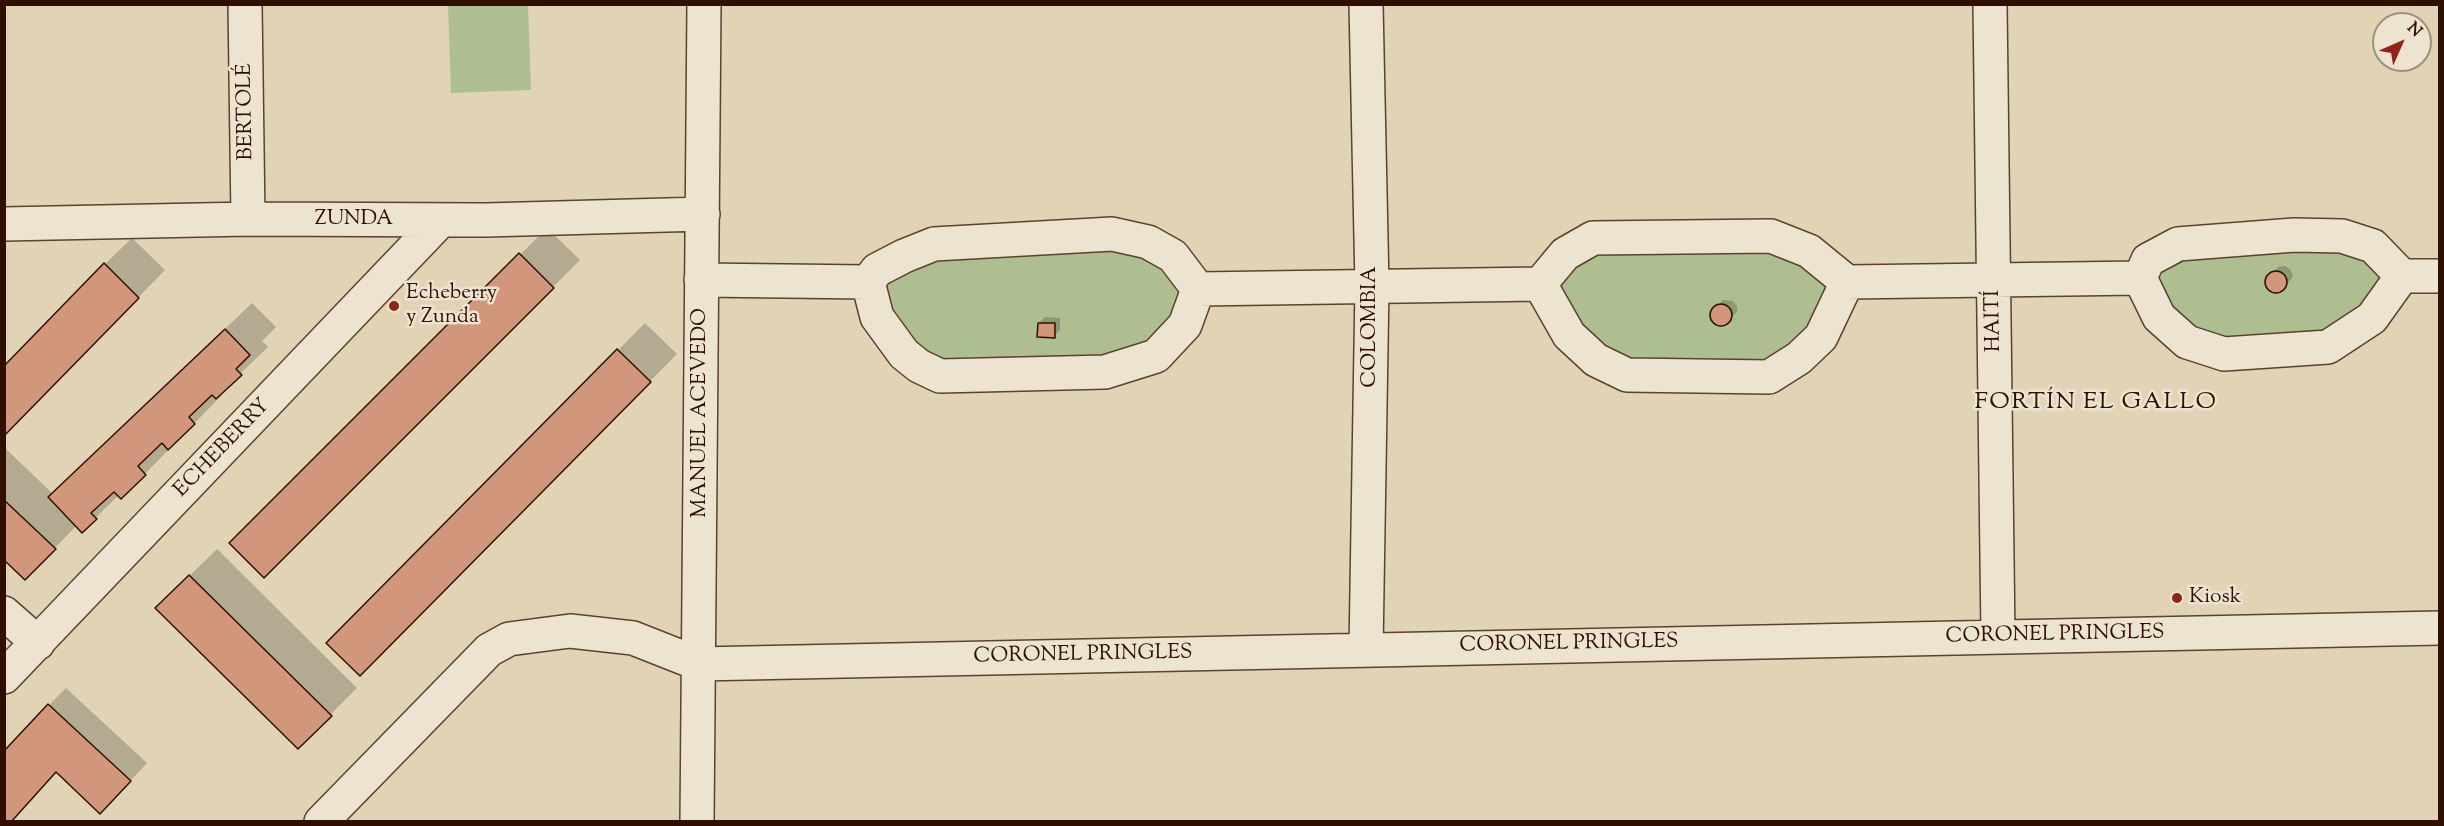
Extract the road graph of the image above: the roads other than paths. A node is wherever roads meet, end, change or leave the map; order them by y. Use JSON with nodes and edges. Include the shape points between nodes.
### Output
{"nodes":[{"id":1,"x":245,"y":4,"type":"edge"},
{"id":2,"x":704,"y":4,"type":"edge"},
{"id":3,"x":1366,"y":4,"type":"edge"},
{"id":4,"x":1990,"y":4,"type":"edge"},
{"id":5,"x":703,"y":214,"type":"junction"},
{"id":6,"x":248,"y":219,"type":"junction"},
{"id":7,"x":441,"y":220,"type":"junction"},
{"id":8,"x":4,"y":224,"type":"edge"},
{"id":9,"x":2402,"y":276,"type":"junction"},
{"id":10,"x":2439,"y":276,"type":"edge"},
{"id":11,"x":2140,"y":278,"type":"junction"},
{"id":12,"x":701,"y":280,"type":"junction"},
{"id":13,"x":1995,"y":280,"type":"junction"},
{"id":14,"x":868,"y":282,"type":"junction"},
{"id":15,"x":1847,"y":282,"type":"junction"},
{"id":16,"x":1540,"y":284,"type":"junction"},
{"id":17,"x":1372,"y":286,"type":"junction"},
{"id":18,"x":1198,"y":289,"type":"junction"},
{"id":19,"x":4,"y":613,"type":"edge"},
{"id":20,"x":2439,"y":628,"type":"edge"},
{"id":21,"x":1998,"y":637,"type":"junction"},
{"id":22,"x":38,"y":644,"type":"junction"},
{"id":23,"x":1366,"y":649,"type":"junction"},
{"id":24,"x":699,"y":664,"type":"junction"},
{"id":25,"x":4,"y":677,"type":"edge"},
{"id":26,"x":321,"y":822,"type":"edge"},
{"id":27,"x":698,"y":822,"type":"edge"}],
"edges":[{"from":1,"to":6,"type":"street","name":"BERTOLÉ"},
{"from":2,"to":5,"type":"street","name":"MANUEL ACEVEDO"},
{"from":3,"to":17,"type":"street","name":"COLOMBIA"},
{"from":4,"to":13,"type":"street","name":"HAITÍ"},
{"from":5,"to":7,"type":"street","name":"ZUNDA"},
{"from":5,"to":12,"type":"street","name":"MANUEL ACEVEDO"},
{"from":6,"to":7,"type":"street","name":"ZUNDA"},
{"from":6,"to":8,"type":"street","name":"ZUNDA"},
{"from":7,"to":22,"type":"street","name":"ECHEBERRY"},
{"from":9,"to":10,"type":"street"},
{"from":9,"to":11,"type":"street","via":[[2373,246],[2342,236],[2294,235],[2178,244],[2148,260]]},
{"from":9,"to":11,"type":"street","via":[[2372,318],[2328,347],[2224,354],[2187,342],[2158,317]]},
{"from":11,"to":13,"type":"street"},
{"from":12,"to":14,"type":"street"},
{"from":12,"to":24,"type":"street","name":"MANUEL ACEVEDO"},
{"from":13,"to":15,"type":"street"},
{"from":13,"to":21,"type":"street","name":"HAITÍ"},
{"from":14,"to":18,"type":"street","via":[[877,270],[934,244],[1112,234],[1148,242],[1173,256]]},
{"from":14,"to":18,"type":"street","via":[[877,317],[904,354],[940,376],[1105,372],[1156,356],[1185,325]]},
{"from":15,"to":16,"type":"street","via":[[1809,251],[1771,236],[1593,238],[1565,254]]},
{"from":15,"to":16,"type":"street","via":[[1821,337],[1799,358],[1768,377],[1627,375],[1596,360],[1569,335]]},
{"from":16,"to":17,"type":"street"},
{"from":17,"to":18,"type":"street"},
{"from":17,"to":23,"type":"street","name":"COLOMBIA"},
{"from":19,"to":22,"type":"street"},
{"from":20,"to":21,"type":"street","name":"CORONEL PRINGLES"},
{"from":21,"to":23,"type":"street","name":"CORONEL PRINGLES"},
{"from":22,"to":25,"type":"street","name":"ECHEBERRY"},
{"from":23,"to":24,"type":"street","name":"CORONEL PRINGLES"},
{"from":24,"to":26,"type":"street","via":[[633,638],[570,631],[509,639],[489,650]]},
{"from":24,"to":27,"type":"street","name":"MANUEL ACEVEDO"}]}
